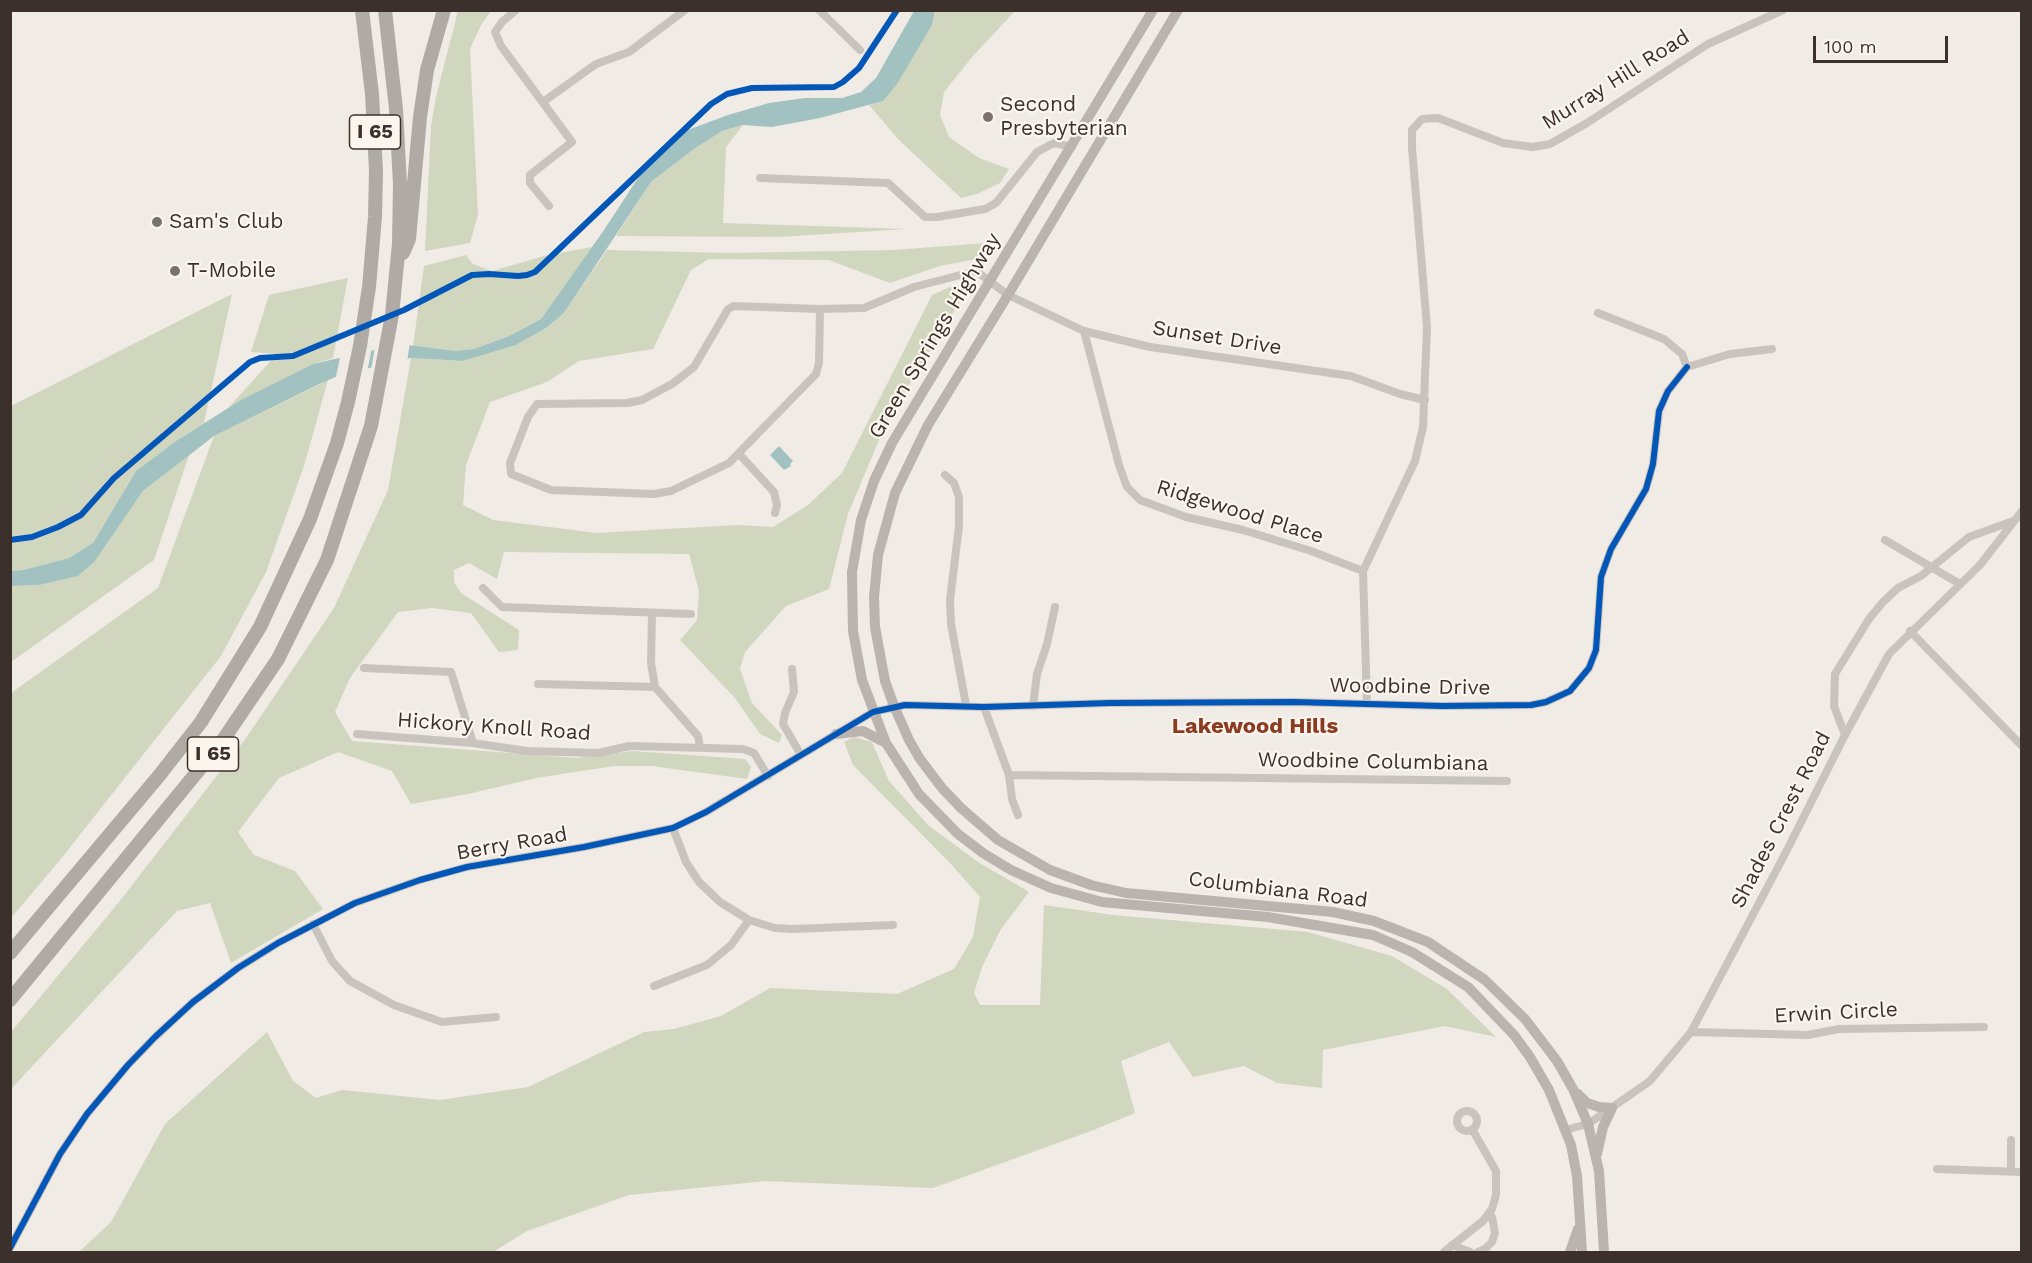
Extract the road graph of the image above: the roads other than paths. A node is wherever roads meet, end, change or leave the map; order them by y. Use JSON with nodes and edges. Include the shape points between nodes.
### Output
{"nodes":[{"id":1,"x":362,"y":10,"type":"edge"},
{"id":2,"x":385,"y":10,"type":"edge"},
{"id":3,"x":444,"y":10,"type":"edge"},
{"id":4,"x":516,"y":10,"type":"edge"},
{"id":5,"x":685,"y":10,"type":"edge"},
{"id":6,"x":819,"y":10,"type":"edge"},
{"id":7,"x":1153,"y":10,"type":"edge"},
{"id":8,"x":1178,"y":10,"type":"edge"},
{"id":9,"x":1783,"y":10,"type":"edge"},
{"id":10,"x":860,"y":50,"type":"dead end"},
{"id":11,"x":543,"y":102,"type":"junction"},
{"id":12,"x":1072,"y":147,"type":"junction"},
{"id":13,"x":760,"y":178,"type":"dead end"},
{"id":14,"x":549,"y":206,"type":"dead end"},
{"id":15,"x":404,"y":242,"type":"junction"},
{"id":16,"x":989,"y":281,"type":"junction"},
{"id":17,"x":1008,"y":295,"type":"junction"},
{"id":18,"x":820,"y":309,"type":"junction"},
{"id":19,"x":1598,"y":313,"type":"dead end"},
{"id":20,"x":1084,"y":331,"type":"junction"},
{"id":21,"x":1772,"y":349,"type":"dead end"},
{"id":22,"x":1687,"y":367,"type":"junction"},
{"id":23,"x":1425,"y":400,"type":"junction"},
{"id":24,"x":739,"y":454,"type":"junction"},
{"id":25,"x":945,"y":475,"type":"dead end"},
{"id":26,"x":2022,"y":511,"type":"edge"},
{"id":27,"x":776,"y":513,"type":"dead end"},
{"id":28,"x":2014,"y":521,"type":"junction"},
{"id":29,"x":1885,"y":540,"type":"dead end"},
{"id":30,"x":1932,"y":567,"type":"junction"},
{"id":31,"x":1363,"y":571,"type":"junction"},
{"id":32,"x":1960,"y":584,"type":"junction"},
{"id":33,"x":483,"y":588,"type":"dead end"},
{"id":34,"x":1055,"y":607,"type":"dead end"},
{"id":35,"x":652,"y":613,"type":"junction"},
{"id":36,"x":691,"y":614,"type":"dead end"},
{"id":37,"x":1910,"y":632,"type":"junction"},
{"id":38,"x":364,"y":668,"type":"dead end"},
{"id":39,"x":792,"y":669,"type":"dead end"},
{"id":40,"x":538,"y":684,"type":"dead end"},
{"id":41,"x":655,"y":687,"type":"junction"},
{"id":42,"x":1367,"y":704,"type":"junction"},
{"id":43,"x":966,"y":705,"type":"junction"},
{"id":44,"x":894,"y":706,"type":"junction"},
{"id":45,"x":1033,"y":706,"type":"junction"},
{"id":46,"x":984,"y":707,"type":"junction"},
{"id":47,"x":873,"y":712,"type":"junction"},
{"id":48,"x":357,"y":734,"type":"dead end"},
{"id":49,"x":836,"y":734,"type":"junction"},
{"id":50,"x":1845,"y":735,"type":"junction"},
{"id":51,"x":473,"y":743,"type":"junction"},
{"id":52,"x":886,"y":743,"type":"junction"},
{"id":53,"x":2022,"y":746,"type":"edge"},
{"id":54,"x":700,"y":747,"type":"junction"},
{"id":55,"x":801,"y":755,"type":"junction"},
{"id":56,"x":1009,"y":775,"type":"junction"},
{"id":57,"x":768,"y":776,"type":"junction"},
{"id":58,"x":1507,"y":781,"type":"dead end"},
{"id":59,"x":1018,"y":815,"type":"dead end"},
{"id":60,"x":673,"y":828,"type":"junction"},
{"id":61,"x":1126,"y":893,"type":"junction"},
{"id":62,"x":1125,"y":906,"type":"junction"},
{"id":63,"x":748,"y":920,"type":"junction"},
{"id":64,"x":313,"y":924,"type":"junction"},
{"id":65,"x":894,"y":925,"type":"dead end"},
{"id":66,"x":10,"y":953,"type":"edge"},
{"id":67,"x":654,"y":986,"type":"dead end"},
{"id":68,"x":10,"y":1000,"type":"edge"},
{"id":69,"x":496,"y":1017,"type":"dead end"},
{"id":70,"x":1984,"y":1027,"type":"dead end"},
{"id":71,"x":1691,"y":1032,"type":"junction"},
{"id":72,"x":1573,"y":1089,"type":"junction"},
{"id":73,"x":1612,"y":1108,"type":"junction"},
{"id":74,"x":1588,"y":1124,"type":"junction"},
{"id":75,"x":1472,"y":1129,"type":"dead end"},
{"id":76,"x":1564,"y":1130,"type":"junction"},
{"id":77,"x":2011,"y":1140,"type":"dead end"},
{"id":78,"x":1596,"y":1160,"type":"junction"},
{"id":79,"x":1937,"y":1169,"type":"dead end"},
{"id":80,"x":2011,"y":1170,"type":"junction"},
{"id":81,"x":2022,"y":1172,"type":"edge"},
{"id":82,"x":1489,"y":1214,"type":"junction"},
{"id":83,"x":1580,"y":1223,"type":"junction"},
{"id":84,"x":1452,"y":1245,"type":"junction"},
{"id":85,"x":10,"y":1248,"type":"edge"},
{"id":86,"x":1444,"y":1252,"type":"edge"},
{"id":87,"x":1470,"y":1252,"type":"edge"},
{"id":88,"x":1478,"y":1252,"type":"edge"},
{"id":89,"x":1570,"y":1252,"type":"edge"},
{"id":90,"x":1582,"y":1252,"type":"edge"},
{"id":91,"x":1604,"y":1252,"type":"edge"}],
"edges":[{"from":1,"to":66,"type":"highway","number":"I 65","via":[[375,134],[372,253],[356,366],[324,482],[274,599],[213,704],[158,777]]},
{"from":2,"to":15,"type":"highway","number":"I 65"},
{"from":3,"to":15,"type":"highway","via":[[427,70]]},
{"from":4,"to":11,"type":"street","via":[[495,32]]},
{"from":5,"to":11,"type":"street","via":[[629,52],[596,64]]},
{"from":6,"to":10,"type":"street"},
{"from":7,"to":12,"type":"main road","name":"Green Springs Highway"},
{"from":8,"to":17,"type":"main road","name":"Green Springs Highway"},
{"from":9,"to":23,"type":"street","name":"Murray Hill Road","via":[[1708,45],[1550,144],[1519,146],[1438,118],[1422,119],[1412,130],[1412,148],[1427,327]]},
{"from":11,"to":14,"type":"street","via":[[572,142],[530,175],[530,183]]},
{"from":12,"to":13,"type":"street","via":[[1054,143],[1037,152],[996,203],[985,209],[937,218],[925,217],[888,183]]},
{"from":12,"to":16,"type":"main road","name":"Green Springs Highway"},
{"from":15,"to":68,"type":"highway","number":"I 65","via":[[397,266],[382,376],[357,473],[327,560],[278,659],[221,743]]},
{"from":16,"to":17,"type":"street","name":"Sunset Drive"},
{"from":16,"to":18,"type":"street","via":[[976,271],[914,287],[864,308]]},
{"from":16,"to":47,"type":"main road","name":"Green Springs Highway","via":[[892,442],[861,520],[852,572],[853,631],[862,680]]},
{"from":17,"to":20,"type":"street","name":"Sunset Drive"},
{"from":17,"to":44,"type":"main road","name":"Green Springs Highway","via":[[928,425],[895,493],[878,555],[874,597],[875,627]]},
{"from":18,"to":24,"type":"street","via":[[816,374]]},
{"from":18,"to":24,"type":"street","via":[[734,306],[728,309],[694,367],[642,400],[537,404],[510,463],[511,474],[551,490],[654,494],[671,491],[729,463]]},
{"from":19,"to":22,"type":"street","via":[[1664,339],[1682,354]]},
{"from":20,"to":23,"type":"street","name":"Sunset Drive","via":[[1150,347],[1351,376]]},
{"from":20,"to":31,"type":"street","name":"Ridgewood Place","via":[[1119,465],[1127,487],[1140,500],[1186,517],[1311,551]]},
{"from":21,"to":22,"type":"street","via":[[1730,354]]},
{"from":22,"to":42,"type":"street","name":"Woodbine Drive","via":[[1668,391],[1659,411],[1646,489],[1611,549],[1601,577],[1596,651],[1589,668],[1570,691],[1531,705]]},
{"from":23,"to":31,"type":"street","name":"Murray Hill Road","via":[[1415,461]]},
{"from":24,"to":27,"type":"street","via":[[774,492]]},
{"from":25,"to":43,"type":"street","via":[[954,483],[959,497],[950,600]]},
{"from":26,"to":28,"type":"street","name":"Shades Crest Road"},
{"from":28,"to":30,"type":"street","via":[[1969,537]]},
{"from":28,"to":32,"type":"street","name":"Shades Crest Road"},
{"from":29,"to":30,"type":"street"},
{"from":30,"to":32,"type":"street"},
{"from":30,"to":50,"type":"street","via":[[1883,602],[1835,674],[1834,706]]},
{"from":31,"to":42,"type":"street"},
{"from":32,"to":37,"type":"street","name":"Shades Crest Road"},
{"from":33,"to":35,"type":"street","via":[[502,607]]},
{"from":34,"to":45,"type":"street","via":[[1037,674]]},
{"from":35,"to":36,"type":"street"},
{"from":35,"to":41,"type":"street","via":[[651,663]]},
{"from":37,"to":50,"type":"street","name":"Shades Crest Road","via":[[1890,654]]},
{"from":37,"to":53,"type":"street"},
{"from":38,"to":51,"type":"street","via":[[451,672]]},
{"from":39,"to":55,"type":"street","via":[[794,692],[783,724]]},
{"from":40,"to":41,"type":"street"},
{"from":41,"to":54,"type":"street","via":[[698,736]]},
{"from":42,"to":45,"type":"street","name":"Woodbine Drive"},
{"from":43,"to":44,"type":"street","name":"Woodbine Drive"},
{"from":43,"to":46,"type":"street","name":"Woodbine Drive"},
{"from":44,"to":47,"type":"street","name":"Berry Road"},
{"from":44,"to":61,"type":"main road","name":"Columbiana Road","via":[[929,772],[984,828],[1050,870]]},
{"from":45,"to":46,"type":"street","name":"Woodbine Drive"},
{"from":46,"to":56,"type":"street"},
{"from":47,"to":49,"type":"street","name":"Berry Road"},
{"from":47,"to":52,"type":"main road","name":"Columbiana Road"},
{"from":48,"to":51,"type":"street","name":"Hickory Knoll Road"},
{"from":49,"to":52,"type":"main road","via":[[863,731]]},
{"from":49,"to":55,"type":"street","name":"Berry Road"},
{"from":50,"to":71,"type":"street","name":"Shades Crest Road"},
{"from":51,"to":54,"type":"street","name":"Hickory Knoll Road","via":[[527,751],[599,753],[629,746]]},
{"from":52,"to":62,"type":"main road","name":"Columbiana Road","via":[[932,810],[983,853],[1051,888]]},
{"from":54,"to":57,"type":"street","name":"Hickory Knoll Road","via":[[748,750]]},
{"from":55,"to":57,"type":"street","name":"Berry Road"},
{"from":56,"to":58,"type":"street","name":"Woodbine Columbiana"},
{"from":56,"to":59,"type":"street"},
{"from":57,"to":60,"type":"street","name":"Berry Road"},
{"from":60,"to":63,"type":"street","via":[[686,862],[699,882]]},
{"from":60,"to":64,"type":"street","name":"Berry Road","via":[[443,873],[387,891]]},
{"from":61,"to":62,"type":"main road"},
{"from":61,"to":72,"type":"main road","name":"Columbiana Road","via":[[1333,912],[1374,921],[1428,942],[1485,980],[1525,1019]]},
{"from":62,"to":76,"type":"main road","name":"Columbiana Road","via":[[1323,925],[1373,935],[1412,952],[1468,987],[1514,1035],[1549,1090]]},
{"from":63,"to":65,"type":"street","via":[[793,929]]},
{"from":63,"to":67,"type":"street","via":[[731,945],[707,965]]},
{"from":64,"to":69,"type":"street","via":[[332,960],[350,981],[394,1005],[442,1022]]},
{"from":64,"to":85,"type":"street","name":"Berry Road","via":[[263,952],[215,986],[177,1016],[128,1065],[60,1154]]},
{"from":70,"to":71,"type":"street","name":"Erwin Circle","via":[[1839,1029],[1808,1035]]},
{"from":71,"to":73,"type":"street","name":"Shades Crest Road","via":[[1650,1081]]},
{"from":72,"to":73,"type":"main road","via":[[1587,1103]]},
{"from":72,"to":74,"type":"main road","name":"Columbiana Road"},
{"from":73,"to":74,"type":"street","name":"Shades Crest Road"},
{"from":73,"to":78,"type":"main road","via":[[1603,1126]]},
{"from":74,"to":76,"type":"street","name":"Shades Crest Road"},
{"from":74,"to":78,"type":"main road","name":"Columbiana Road"},
{"from":75,"to":82,"type":"street","via":[[1496,1170],[1496,1196]]},
{"from":76,"to":83,"type":"main road","name":"Columbiana Road","via":[[1577,1176]]},
{"from":77,"to":80,"type":"street"},
{"from":78,"to":91,"type":"main road","name":"Columbiana Road"},
{"from":79,"to":80,"type":"street"},
{"from":80,"to":81,"type":"street"},
{"from":82,"to":84,"type":"street"},
{"from":82,"to":88,"type":"street","via":[[1495,1233],[1492,1242]]},
{"from":83,"to":89,"type":"main road"},
{"from":83,"to":90,"type":"main road","name":"Columbiana Road"},
{"from":84,"to":86,"type":"street"},
{"from":84,"to":87,"type":"street"}]}
